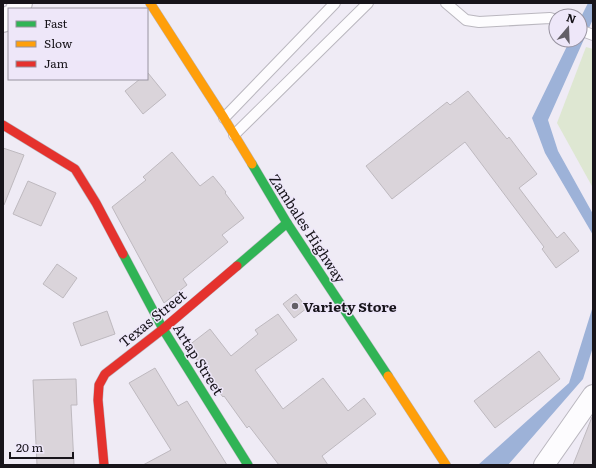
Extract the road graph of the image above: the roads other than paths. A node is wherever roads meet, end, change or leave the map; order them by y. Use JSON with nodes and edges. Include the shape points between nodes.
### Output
{"nodes":[{"id":1,"x":150,"y":3,"type":"edge"},
{"id":2,"x":335,"y":3,"type":"edge"},
{"id":3,"x":368,"y":3,"type":"edge"},
{"id":4,"x":446,"y":3,"type":"edge"},
{"id":5,"x":548,"y":19,"type":"edge"},
{"id":6,"x":224,"y":118,"type":"junction"},
{"id":7,"x":3,"y":125,"type":"edge"},
{"id":8,"x":234,"y":135,"type":"junction"},
{"id":9,"x":287,"y":223,"type":"junction"},
{"id":10,"x":164,"y":329,"type":"junction"},
{"id":11,"x":593,"y":395,"type":"edge"},
{"id":12,"x":104,"y":465,"type":"edge"},
{"id":13,"x":248,"y":465,"type":"edge"},
{"id":14,"x":446,"y":465,"type":"edge"},
{"id":15,"x":544,"y":465,"type":"edge"}],
"edges":[{"from":1,"to":6,"type":"street","name":"Zambales Highway"},
{"from":2,"to":6,"type":"lane"},
{"from":3,"to":8,"type":"lane"},
{"from":4,"to":5,"type":"lane","via":[[466,20],[479,22]]},
{"from":6,"to":8,"type":"street","name":"Zambales Highway"},
{"from":7,"to":10,"type":"street","name":"Artap Street","via":[[75,169]]},
{"from":8,"to":9,"type":"street","name":"Zambales Highway"},
{"from":9,"to":10,"type":"street","name":"Texas Street"},
{"from":9,"to":14,"type":"street","name":"Zambales Highway"},
{"from":10,"to":12,"type":"street","name":"Texas Street","via":[[105,374],[99,385]]},
{"from":10,"to":13,"type":"street","name":"Artap Street"},
{"from":11,"to":15,"type":"street"}]}
